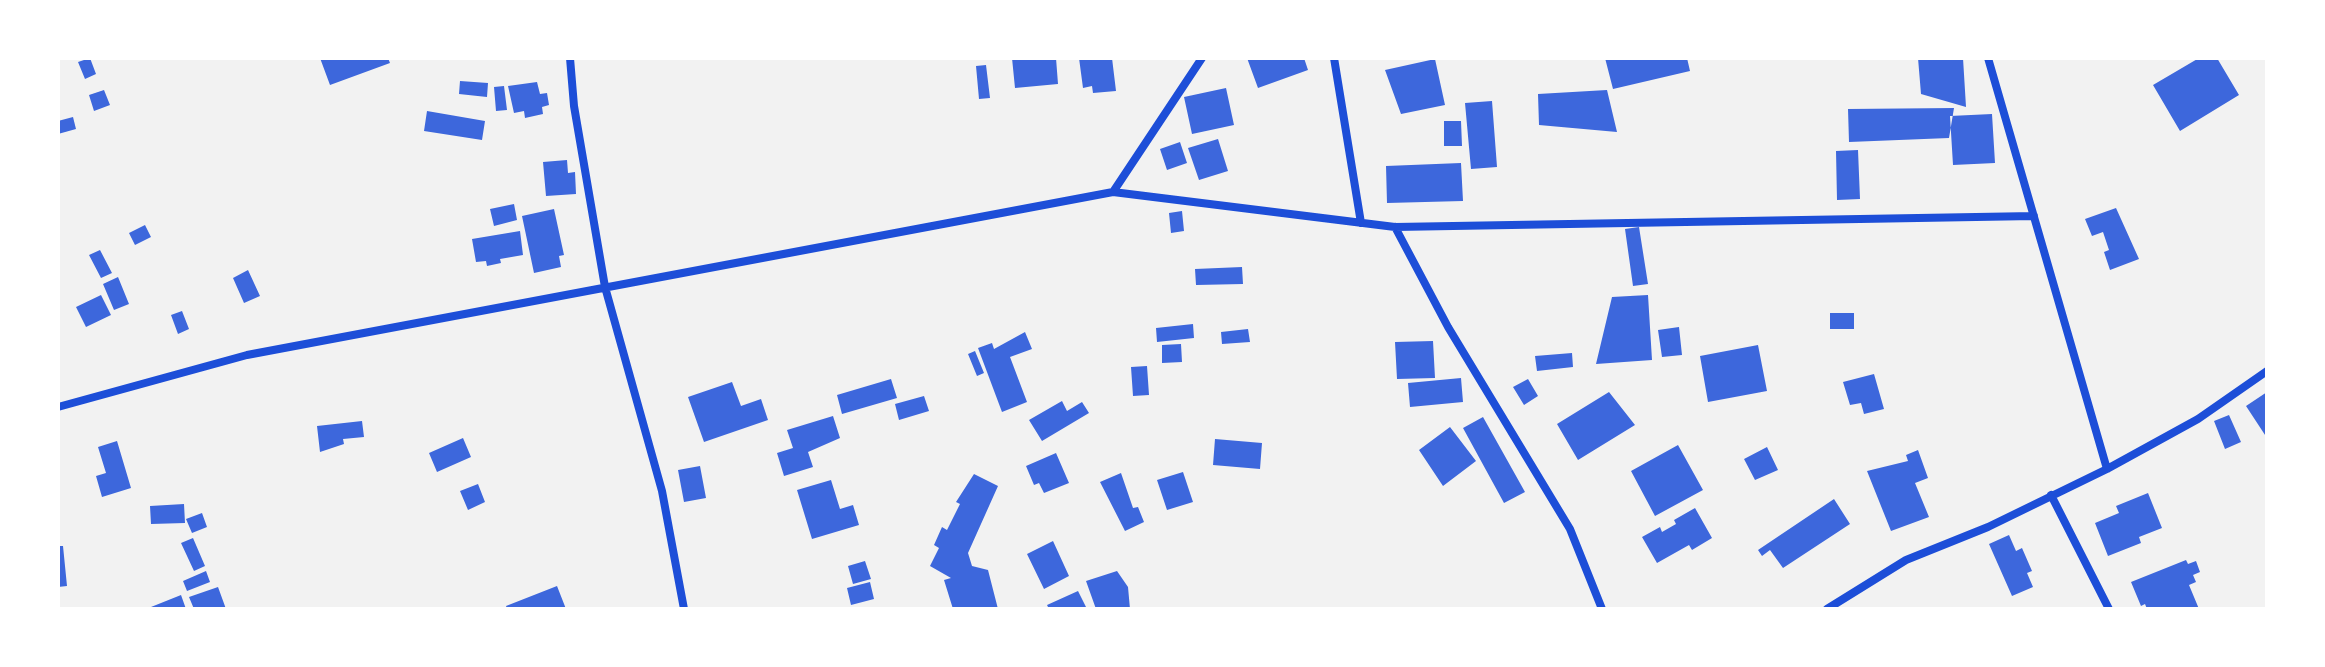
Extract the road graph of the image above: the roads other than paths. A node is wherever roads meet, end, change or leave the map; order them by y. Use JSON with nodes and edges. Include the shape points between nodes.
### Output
{"nodes":[{"id":1,"x":570,"y":58,"type":"edge"},
{"id":2,"x":1202,"y":58,"type":"edge"},
{"id":3,"x":1334,"y":58,"type":"edge"},
{"id":4,"x":1988,"y":58,"type":"edge"},
{"id":5,"x":1113,"y":192,"type":"junction"},
{"id":6,"x":2034,"y":216,"type":"junction"},
{"id":7,"x":1361,"y":223,"type":"junction"},
{"id":8,"x":1395,"y":227,"type":"junction"},
{"id":9,"x":605,"y":287,"type":"junction"},
{"id":10,"x":2267,"y":371,"type":"edge"},
{"id":11,"x":58,"y":407,"type":"edge"},
{"id":12,"x":2107,"y":469,"type":"junction"},
{"id":13,"x":2051,"y":495,"type":"junction"},
{"id":14,"x":684,"y":609,"type":"edge"},
{"id":15,"x":1602,"y":609,"type":"edge"},
{"id":16,"x":1827,"y":609,"type":"edge"},
{"id":17,"x":2109,"y":609,"type":"edge"}],
"edges":[{"from":1,"to":9,"type":"street"},
{"from":2,"to":5,"type":"street"},
{"from":3,"to":7,"type":"street"},
{"from":4,"to":6,"type":"street"},
{"from":5,"to":7,"type":"street"},
{"from":5,"to":9,"type":"street"},
{"from":6,"to":8,"type":"street"},
{"from":6,"to":12,"type":"street"},
{"from":7,"to":8,"type":"street"},
{"from":8,"to":15,"type":"street","via":[[1448,327],[1570,529]]},
{"from":9,"to":11,"type":"street","via":[[247,355]]},
{"from":9,"to":14,"type":"street","via":[[662,491]]},
{"from":10,"to":12,"type":"street","via":[[2198,419]]},
{"from":12,"to":13,"type":"street"},
{"from":13,"to":16,"type":"street","via":[[1906,560]]},
{"from":13,"to":17,"type":"street"}]}
